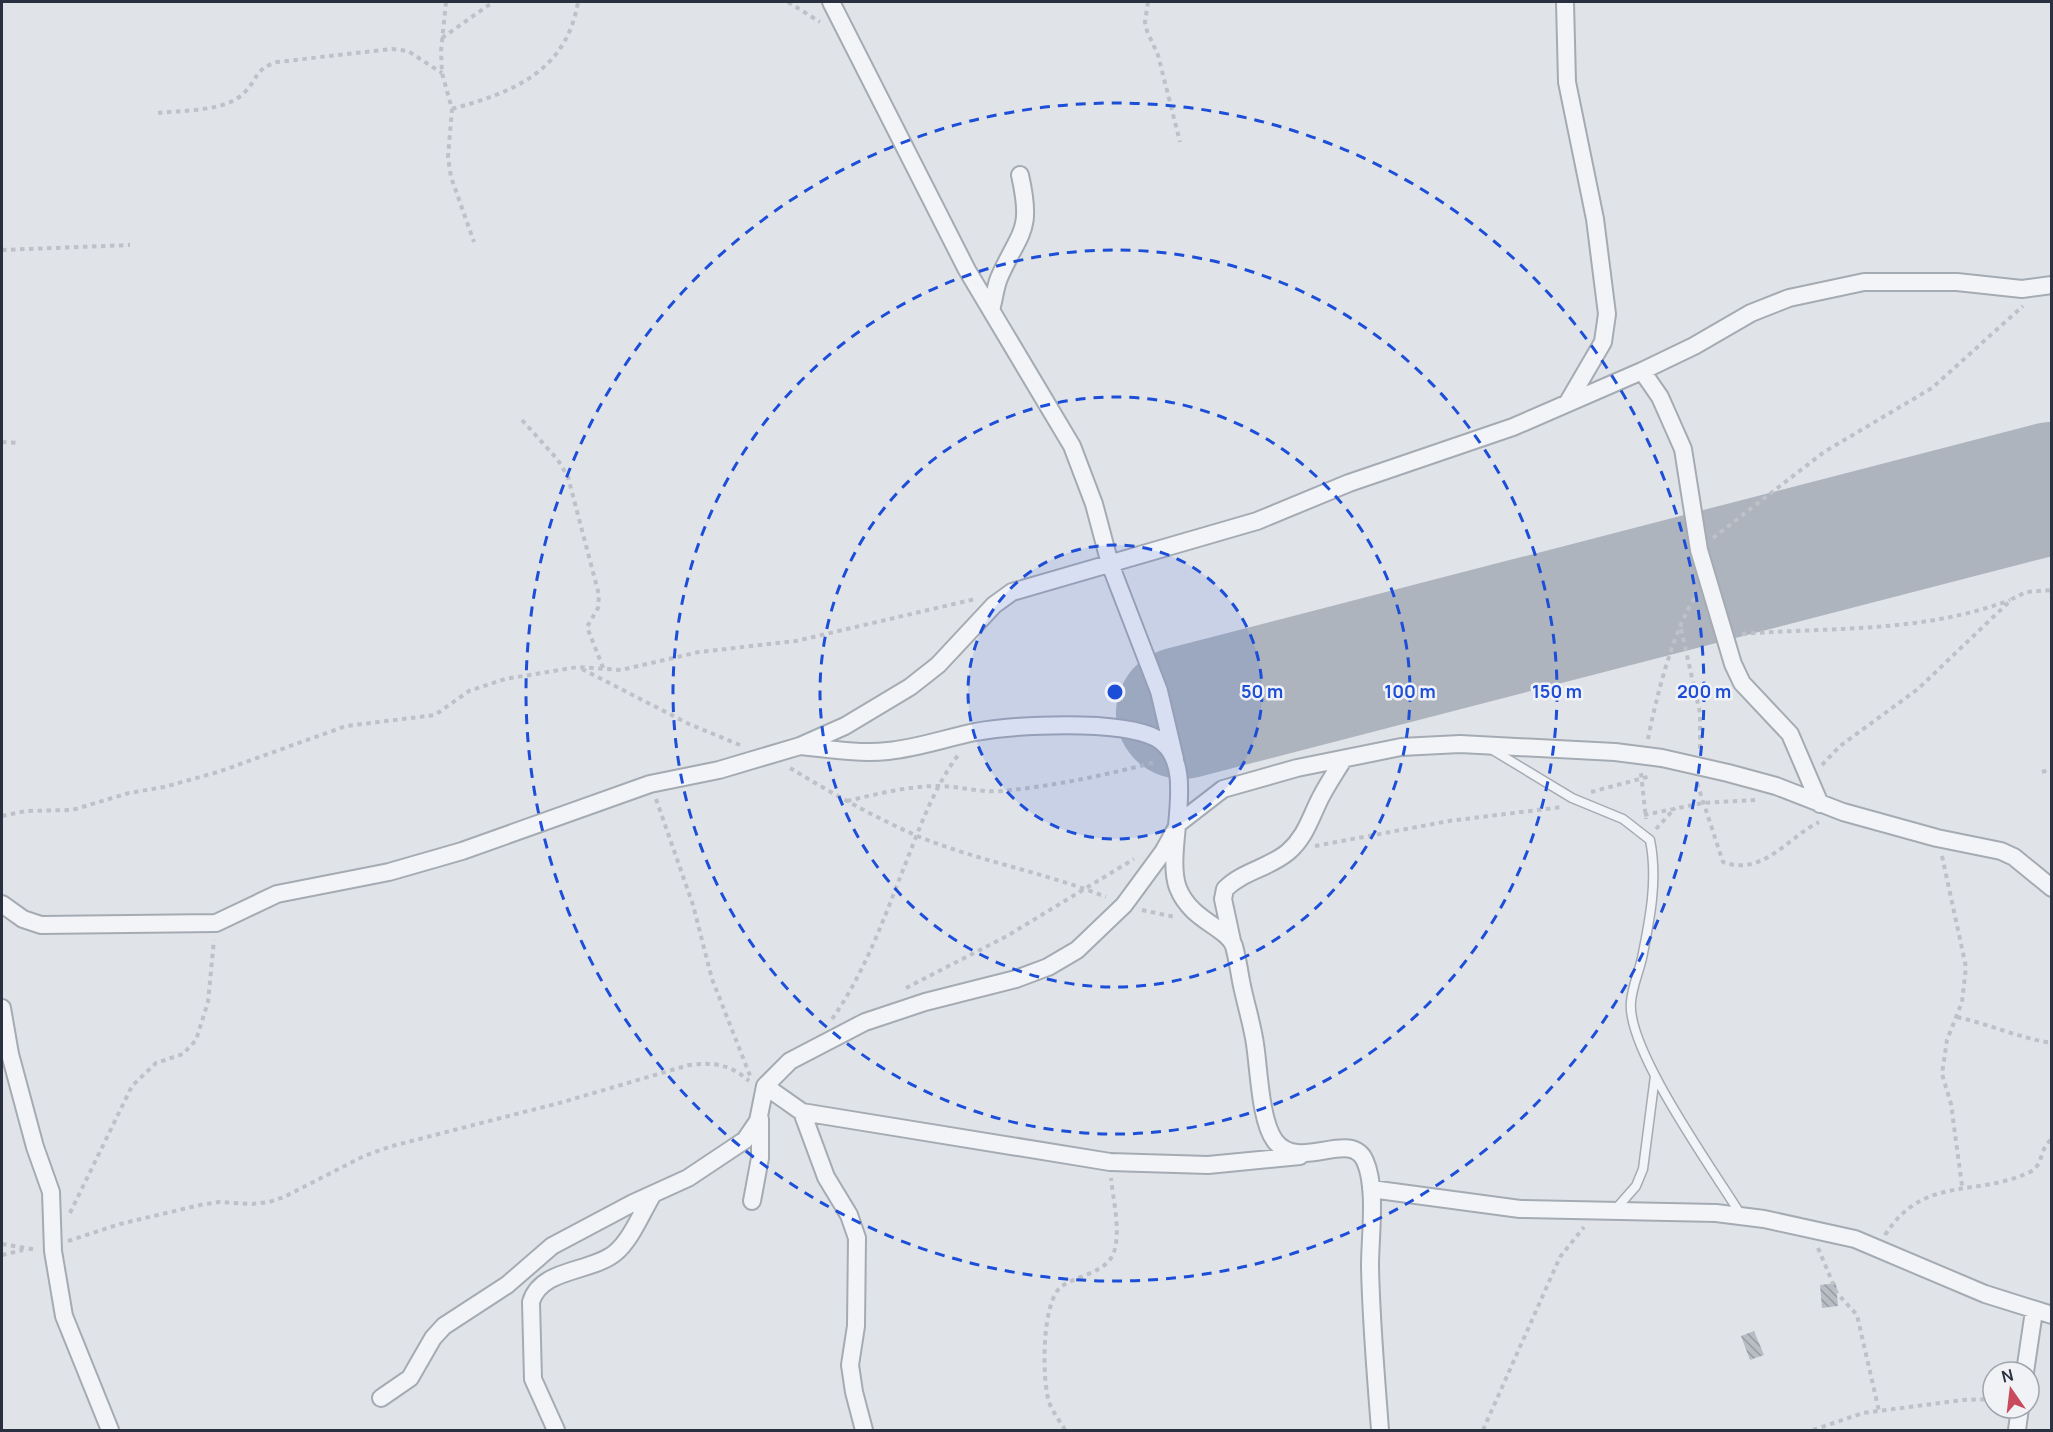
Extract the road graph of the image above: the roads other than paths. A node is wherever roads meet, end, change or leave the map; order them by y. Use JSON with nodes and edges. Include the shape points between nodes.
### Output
{"nodes":[{"id":1,"x":831,"y":2,"type":"edge"},
{"id":2,"x":1564,"y":2,"type":"edge"},
{"id":3,"x":1020,"y":175,"type":"dead end"},
{"id":4,"x":2050,"y":285,"type":"edge"},
{"id":5,"x":991,"y":310,"type":"junction"},
{"id":6,"x":1642,"y":371,"type":"junction"},
{"id":7,"x":1568,"y":402,"type":"junction"},
{"id":8,"x":1110,"y":564,"type":"junction"},
{"id":9,"x":800,"y":746,"type":"junction"},
{"id":10,"x":1486,"y":746,"type":"junction"},
{"id":11,"x":1174,"y":760,"type":"junction"},
{"id":12,"x":1343,"y":760,"type":"junction"},
{"id":13,"x":1820,"y":804,"type":"junction"},
{"id":14,"x":1179,"y":823,"type":"junction"},
{"id":15,"x":2052,"y":888,"type":"edge"},
{"id":16,"x":2,"y":904,"type":"edge"},
{"id":17,"x":1232,"y":941,"type":"junction"},
{"id":18,"x":2,"y":1008,"type":"edge"},
{"id":19,"x":1655,"y":1076,"type":"junction"},
{"id":20,"x":765,"y":1086,"type":"junction"},
{"id":21,"x":761,"y":1112,"type":"junction"},
{"id":22,"x":802,"y":1112,"type":"junction"},
{"id":23,"x":1304,"y":1155,"type":"junction"},
{"id":24,"x":1371,"y":1189,"type":"junction"},
{"id":25,"x":653,"y":1194,"type":"junction"},
{"id":26,"x":752,"y":1201,"type":"dead end"},
{"id":27,"x":1607,"y":1212,"type":"junction"},
{"id":28,"x":1742,"y":1216,"type":"junction"},
{"id":29,"x":2034,"y":1311,"type":"junction"},
{"id":30,"x":2052,"y":1315,"type":"edge"},
{"id":31,"x":2027,"y":1360,"type":"edge"},
{"id":32,"x":381,"y":1398,"type":"dead end"},
{"id":33,"x":110,"y":1431,"type":"edge"},
{"id":34,"x":556,"y":1431,"type":"edge"},
{"id":35,"x":864,"y":1431,"type":"edge"},
{"id":36,"x":1380,"y":1431,"type":"edge"}],
"edges":[{"from":1,"to":5,"type":"street"},
{"from":2,"to":7,"type":"street","via":[[1567,82],[1595,219],[1607,314],[1603,342]]},
{"from":3,"to":5,"type":"street","via":[[1026,206],[1023,235],[999,278]]},
{"from":4,"to":6,"type":"street","via":[[2022,289],[1906,280],[1828,289],[1789,298],[1751,313]]},
{"from":5,"to":8,"type":"street","via":[[1072,446],[1094,504]]},
{"from":6,"to":7,"type":"street"},
{"from":6,"to":13,"type":"street","via":[[1660,397],[1683,449],[1699,550],[1723,636],[1742,683],[1790,734]]},
{"from":7,"to":8,"type":"street","via":[[1513,427],[1349,483],[1257,521]]},
{"from":8,"to":9,"type":"street","via":[[1012,592],[910,687],[845,726]]},
{"from":8,"to":11,"type":"street","via":[[1160,691]]},
{"from":9,"to":11,"type":"street","via":[[853,752],[889,751],[976,732],[1032,726],[1124,729],[1156,738]]},
{"from":9,"to":16,"type":"street","via":[[719,770],[650,784],[462,851],[389,872],[277,894],[216,923],[41,925],[23,919]]},
{"from":10,"to":12,"type":"street","via":[[1401,747]]},
{"from":10,"to":13,"type":"street","via":[[1644,756],[1776,786]]},
{"from":10,"to":19,"type":"lane","via":[[1585,805],[1623,819],[1650,840],[1654,891],[1631,1001],[1634,1024]]},
{"from":11,"to":14,"type":"street"},
{"from":12,"to":14,"type":"street","via":[[1297,768],[1223,789]]},
{"from":12,"to":17,"type":"street","via":[[1317,805],[1310,826],[1290,850],[1225,889],[1223,899]]},
{"from":13,"to":15,"type":"street","via":[[1937,838],[2001,851]]},
{"from":14,"to":17,"type":"street","via":[[1174,851],[1177,885],[1186,905]]},
{"from":14,"to":20,"type":"street","via":[[1148,875],[1124,905],[1077,950],[1048,968],[1016,979],[866,1022],[790,1061]]},
{"from":17,"to":23,"type":"street","via":[[1271,1134],[1284,1149]]},
{"from":18,"to":33,"type":"street","via":[[35,1147],[51,1192],[53,1248],[64,1316]]},
{"from":19,"to":27,"type":"lane","via":[[1643,1169],[1636,1186]]},
{"from":19,"to":28,"type":"lane"},
{"from":20,"to":21,"type":"street"},
{"from":20,"to":22,"type":"street"},
{"from":21,"to":25,"type":"street","via":[[745,1140],[731,1151]]},
{"from":21,"to":26,"type":"street","via":[[760,1158]]},
{"from":22,"to":23,"type":"street","via":[[1110,1162],[1208,1165]]},
{"from":22,"to":35,"type":"street","via":[[826,1177],[849,1215],[857,1238],[856,1326],[850,1365]]},
{"from":23,"to":24,"type":"street","via":[[1335,1148],[1356,1150],[1365,1160]]},
{"from":24,"to":27,"type":"street","via":[[1520,1209]]},
{"from":24,"to":36,"type":"street","via":[[1372,1327]]},
{"from":25,"to":32,"type":"street","via":[[552,1246],[507,1285],[444,1326],[410,1378]]},
{"from":25,"to":34,"type":"street","via":[[617,1251],[603,1260],[544,1281],[534,1292],[533,1379]]},
{"from":27,"to":28,"type":"street"},
{"from":28,"to":29,"type":"street","via":[[1855,1239]]},
{"from":29,"to":30,"type":"street"},
{"from":29,"to":31,"type":"street"}]}
